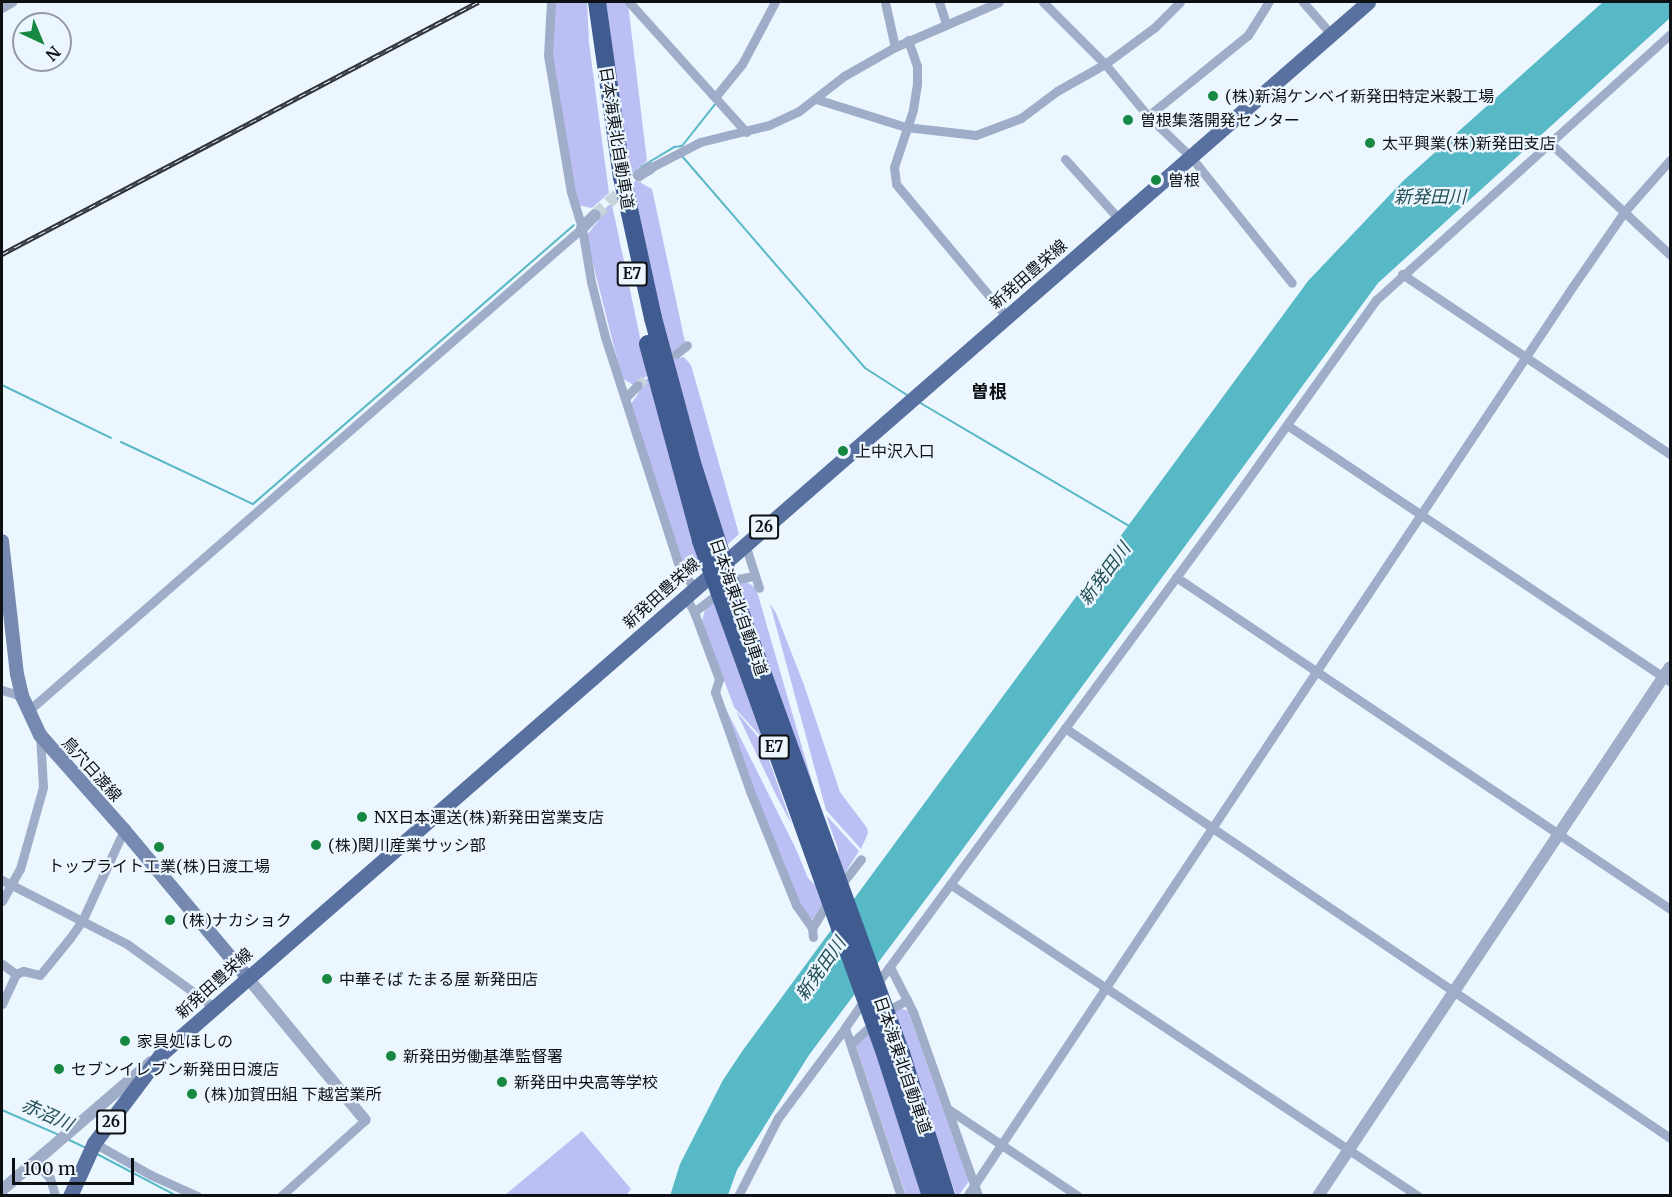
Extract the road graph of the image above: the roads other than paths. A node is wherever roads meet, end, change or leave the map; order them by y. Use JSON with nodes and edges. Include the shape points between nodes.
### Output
{"nodes":[{"id":1,"x":12,"y":2,"type":"edge"},
{"id":2,"x":551,"y":2,"type":"edge"},
{"id":3,"x":590,"y":2,"type":"edge"},
{"id":4,"x":597,"y":2,"type":"edge"},
{"id":5,"x":629,"y":2,"type":"edge"},
{"id":6,"x":775,"y":2,"type":"edge"},
{"id":7,"x":885,"y":2,"type":"edge"},
{"id":8,"x":939,"y":2,"type":"edge"},
{"id":9,"x":999,"y":2,"type":"edge"},
{"id":10,"x":1042,"y":2,"type":"edge"},
{"id":11,"x":1180,"y":2,"type":"edge"},
{"id":12,"x":1269,"y":2,"type":"edge"},
{"id":13,"x":1303,"y":2,"type":"edge"},
{"id":14,"x":1368,"y":2,"type":"edge"},
{"id":15,"x":2,"y":8,"type":"edge"},
{"id":16,"x":946,"y":23,"type":"junction"},
{"id":17,"x":1331,"y":34,"type":"junction"},
{"id":18,"x":1671,"y":34,"type":"edge"},
{"id":19,"x":908,"y":40,"type":"junction"},
{"id":20,"x":895,"y":47,"type":"junction"},
{"id":21,"x":1105,"y":64,"type":"junction"},
{"id":22,"x":716,"y":96,"type":"junction"},
{"id":23,"x":816,"y":99,"type":"junction"},
{"id":24,"x":1148,"y":116,"type":"junction"},
{"id":25,"x":906,"y":127,"type":"junction"},
{"id":26,"x":746,"y":132,"type":"junction"},
{"id":27,"x":1549,"y":142,"type":"junction"},
{"id":28,"x":1191,"y":157,"type":"junction"},
{"id":29,"x":1065,"y":159,"type":"dead end"},
{"id":30,"x":1671,"y":160,"type":"edge"},
{"id":31,"x":651,"y":168,"type":"joint"},
{"id":32,"x":639,"y":175,"type":"tunnel mouth"},
{"id":33,"x":1625,"y":211,"type":"junction"},
{"id":34,"x":595,"y":215,"type":"tunnel mouth"},
{"id":35,"x":1119,"y":219,"type":"junction"},
{"id":36,"x":582,"y":228,"type":"junction"},
{"id":37,"x":1671,"y":255,"type":"edge"},
{"id":38,"x":1402,"y":274,"type":"junction"},
{"id":39,"x":1292,"y":283,"type":"dead end"},
{"id":40,"x":1006,"y":316,"type":"junction"},
{"id":41,"x":687,"y":345,"type":"dead end"},
{"id":42,"x":676,"y":354,"type":"dead end"},
{"id":43,"x":1526,"y":356,"type":"junction"},
{"id":44,"x":638,"y":385,"type":"tunnel mouth"},
{"id":45,"x":625,"y":398,"type":"junction"},
{"id":46,"x":1287,"y":425,"type":"junction"},
{"id":47,"x":1671,"y":454,"type":"edge"},
{"id":48,"x":1421,"y":514,"type":"junction"},
{"id":49,"x":707,"y":536,"type":"junction"},
{"id":50,"x":2,"y":541,"type":"edge"},
{"id":51,"x":745,"y":544,"type":"junction"},
{"id":52,"x":754,"y":576,"type":"junction"},
{"id":53,"x":1176,"y":577,"type":"junction"},
{"id":54,"x":759,"y":588,"type":"dead end"},
{"id":55,"x":690,"y":593,"type":"junction"},
{"id":56,"x":694,"y":612,"type":"junction"},
{"id":57,"x":1317,"y":670,"type":"junction"},
{"id":58,"x":1668,"y":675,"type":"edge"},
{"id":59,"x":2,"y":690,"type":"edge"},
{"id":60,"x":22,"y":696,"type":"junction"},
{"id":61,"x":28,"y":711,"type":"junction"},
{"id":62,"x":1065,"y":728,"type":"junction"},
{"id":63,"x":40,"y":735,"type":"junction"},
{"id":64,"x":1211,"y":828,"type":"junction"},
{"id":65,"x":124,"y":830,"type":"junction"},
{"id":66,"x":1560,"y":833,"type":"junction"},
{"id":67,"x":861,"y":859,"type":"dead end"},
{"id":68,"x":2,"y":880,"type":"edge"},
{"id":69,"x":950,"y":884,"type":"junction"},
{"id":70,"x":12,"y":887,"type":"junction"},
{"id":71,"x":2,"y":902,"type":"edge"},
{"id":72,"x":1671,"y":909,"type":"edge"},
{"id":73,"x":82,"y":921,"type":"junction"},
{"id":74,"x":2,"y":963,"type":"edge"},
{"id":75,"x":890,"y":967,"type":"junction"},
{"id":76,"x":16,"y":975,"type":"junction"},
{"id":77,"x":247,"y":977,"type":"junction"},
{"id":78,"x":1106,"y":987,"type":"junction"},
{"id":79,"x":1455,"y":993,"type":"junction"},
{"id":80,"x":907,"y":1000,"type":"junction"},
{"id":81,"x":2,"y":1004,"type":"edge"},
{"id":82,"x":214,"y":1007,"type":"junction"},
{"id":83,"x":878,"y":1014,"type":"junction"},
{"id":84,"x":846,"y":1028,"type":"junction"},
{"id":85,"x":851,"y":1044,"type":"junction"},
{"id":86,"x":161,"y":1054,"type":"junction"},
{"id":87,"x":948,"y":1108,"type":"junction"},
{"id":88,"x":365,"y":1120,"type":"joint"},
{"id":89,"x":1671,"y":1138,"type":"edge"},
{"id":90,"x":94,"y":1143,"type":"junction"},
{"id":91,"x":999,"y":1144,"type":"junction"},
{"id":92,"x":1350,"y":1148,"type":"junction"},
{"id":93,"x":35,"y":1162,"type":"junction"},
{"id":94,"x":974,"y":1183,"type":"junction"},
{"id":95,"x":2,"y":1190,"type":"edge"},
{"id":96,"x":55,"y":1196,"type":"edge"},
{"id":97,"x":70,"y":1196,"type":"edge"},
{"id":98,"x":197,"y":1196,"type":"edge"},
{"id":99,"x":281,"y":1196,"type":"edge"},
{"id":100,"x":738,"y":1196,"type":"edge"},
{"id":101,"x":901,"y":1196,"type":"edge"},
{"id":102,"x":931,"y":1196,"type":"edge"},
{"id":103,"x":946,"y":1196,"type":"edge"},
{"id":104,"x":967,"y":1196,"type":"edge"},
{"id":105,"x":978,"y":1196,"type":"edge"},
{"id":106,"x":1078,"y":1196,"type":"edge"},
{"id":107,"x":1318,"y":1196,"type":"edge"},
{"id":108,"x":1418,"y":1196,"type":"edge"}],
"edges":[{"from":1,"to":15,"type":"street"},
{"from":2,"to":36,"type":"street","via":[[548,55],[571,192]]},
{"from":3,"to":49,"type":"highway","name":"日本海東北自動車道","number":"E7","via":[[602,112],[622,228],[657,384]]},
{"from":4,"to":49,"type":"highway","name":"日本海東北自動車道","number":"E7","via":[[629,215]]},
{"from":5,"to":22,"type":"street"},
{"from":6,"to":22,"type":"street","via":[[742,64]]},
{"from":7,"to":20,"type":"street"},
{"from":8,"to":16,"type":"street"},
{"from":9,"to":16,"type":"street"},
{"from":10,"to":21,"type":"street"},
{"from":11,"to":21,"type":"street","via":[[1155,27]]},
{"from":12,"to":24,"type":"street","via":[[1248,35]]},
{"from":13,"to":17,"type":"street"},
{"from":14,"to":17,"type":"main road","name":"新発田豊栄線","number":"26"},
{"from":16,"to":19,"type":"street"},
{"from":17,"to":28,"type":"main road","name":"新発田豊栄線","number":"26"},
{"from":18,"to":27,"type":"street"},
{"from":19,"to":20,"type":"street"},
{"from":19,"to":25,"type":"street","via":[[917,66],[917,84]]},
{"from":20,"to":23,"type":"street","via":[[844,76]]},
{"from":21,"to":24,"type":"street"},
{"from":21,"to":25,"type":"street","via":[[1057,91],[1021,118],[976,135]]},
{"from":22,"to":26,"type":"street"},
{"from":23,"to":25,"type":"street"},
{"from":23,"to":26,"type":"street","via":[[799,111]]},
{"from":24,"to":28,"type":"street"},
{"from":25,"to":40,"type":"street","via":[[894,167],[896,184]]},
{"from":26,"to":31,"type":"street","via":[[700,142]]},
{"from":27,"to":33,"type":"street"},
{"from":27,"to":38,"type":"street"},
{"from":28,"to":35,"type":"main road","name":"新発田豊栄線","number":"26"},
{"from":28,"to":39,"type":"street"},
{"from":29,"to":35,"type":"street"},
{"from":30,"to":33,"type":"street"},
{"from":31,"to":32,"type":"street"},
{"from":33,"to":37,"type":"street"},
{"from":33,"to":43,"type":"street"},
{"from":34,"to":36,"type":"street"},
{"from":35,"to":40,"type":"main road","name":"新発田豊栄線","number":"26"},
{"from":36,"to":45,"type":"street","via":[[602,326]]},
{"from":36,"to":61,"type":"street"},
{"from":38,"to":43,"type":"street"},
{"from":38,"to":46,"type":"street","via":[[1376,300]]},
{"from":40,"to":51,"type":"main road","name":"新発田豊栄線","number":"26"},
{"from":41,"to":42,"type":"street"},
{"from":43,"to":47,"type":"street"},
{"from":43,"to":48,"type":"street"},
{"from":44,"to":45,"type":"street"},
{"from":45,"to":55,"type":"street"},
{"from":46,"to":48,"type":"street"},
{"from":46,"to":53,"type":"street"},
{"from":48,"to":57,"type":"street"},
{"from":48,"to":58,"type":"street"},
{"from":49,"to":83,"type":"highway","name":"日本海東北自動車道","number":"E7"},
{"from":50,"to":60,"type":"main road","name":"鳥穴日渡線"},
{"from":51,"to":52,"type":"street"},
{"from":51,"to":55,"type":"main road","name":"新発田豊栄線","number":"26"},
{"from":52,"to":54,"type":"street"},
{"from":52,"to":56,"type":"street","via":[[737,579]]},
{"from":53,"to":57,"type":"street"},
{"from":53,"to":62,"type":"street"},
{"from":55,"to":56,"type":"street"},
{"from":55,"to":77,"type":"main road","name":"新発田豊栄線","number":"26"},
{"from":56,"to":67,"type":"street","via":[[719,679],[715,692],[750,791],[796,905],[812,932]]},
{"from":57,"to":64,"type":"street"},
{"from":57,"to":66,"type":"street"},
{"from":58,"to":66,"type":"street"},
{"from":59,"to":60,"type":"street"},
{"from":60,"to":61,"type":"main road","name":"鳥穴日渡線"},
{"from":61,"to":63,"type":"main road","name":"鳥穴日渡線"},
{"from":62,"to":64,"type":"street"},
{"from":62,"to":69,"type":"street"},
{"from":63,"to":65,"type":"main road","name":"鳥穴日渡線"},
{"from":63,"to":70,"type":"street","via":[[43,787]]},
{"from":64,"to":78,"type":"street"},
{"from":64,"to":79,"type":"street"},
{"from":65,"to":73,"type":"street"},
{"from":65,"to":77,"type":"main road","name":"鳥穴日渡線"},
{"from":66,"to":72,"type":"street"},
{"from":66,"to":79,"type":"street"},
{"from":68,"to":70,"type":"street"},
{"from":69,"to":75,"type":"street"},
{"from":69,"to":78,"type":"street"},
{"from":70,"to":71,"type":"street"},
{"from":70,"to":73,"type":"street"},
{"from":73,"to":76,"type":"street","via":[[40,975],[23,971]]},
{"from":73,"to":82,"type":"street","via":[[127,944]]},
{"from":74,"to":76,"type":"street"},
{"from":75,"to":80,"type":"street"},
{"from":75,"to":84,"type":"street"},
{"from":76,"to":81,"type":"street"},
{"from":77,"to":82,"type":"main road","name":"新発田豊栄線","number":"26"},
{"from":77,"to":88,"type":"street"},
{"from":78,"to":91,"type":"street"},
{"from":78,"to":92,"type":"street"},
{"from":79,"to":89,"type":"street"},
{"from":79,"to":92,"type":"street"},
{"from":80,"to":83,"type":"street"},
{"from":80,"to":87,"type":"street"},
{"from":82,"to":86,"type":"main road","name":"新発田豊栄線","number":"26"},
{"from":83,"to":85,"type":"street"},
{"from":83,"to":102,"type":"highway","name":"日本海東北自動車道","number":"E7"},
{"from":83,"to":103,"type":"highway","name":"日本海東北自動車道","number":"E7","via":[[901,1053]]},
{"from":84,"to":85,"type":"street"},
{"from":84,"to":100,"type":"street","via":[[778,1118]]},
{"from":85,"to":101,"type":"street"},
{"from":86,"to":90,"type":"main road","name":"新発田豊栄線","number":"26"},
{"from":86,"to":93,"type":"street"},
{"from":87,"to":91,"type":"street"},
{"from":87,"to":94,"type":"street"},
{"from":88,"to":99,"type":"street"},
{"from":90,"to":97,"type":"main road","name":"新発田豊栄線","number":"26"},
{"from":90,"to":98,"type":"street"},
{"from":91,"to":94,"type":"street"},
{"from":91,"to":106,"type":"street"},
{"from":92,"to":107,"type":"street"},
{"from":92,"to":108,"type":"street"},
{"from":93,"to":95,"type":"street"},
{"from":93,"to":96,"type":"street","via":[[50,1178]]},
{"from":94,"to":104,"type":"street"},
{"from":94,"to":105,"type":"street"}]}
